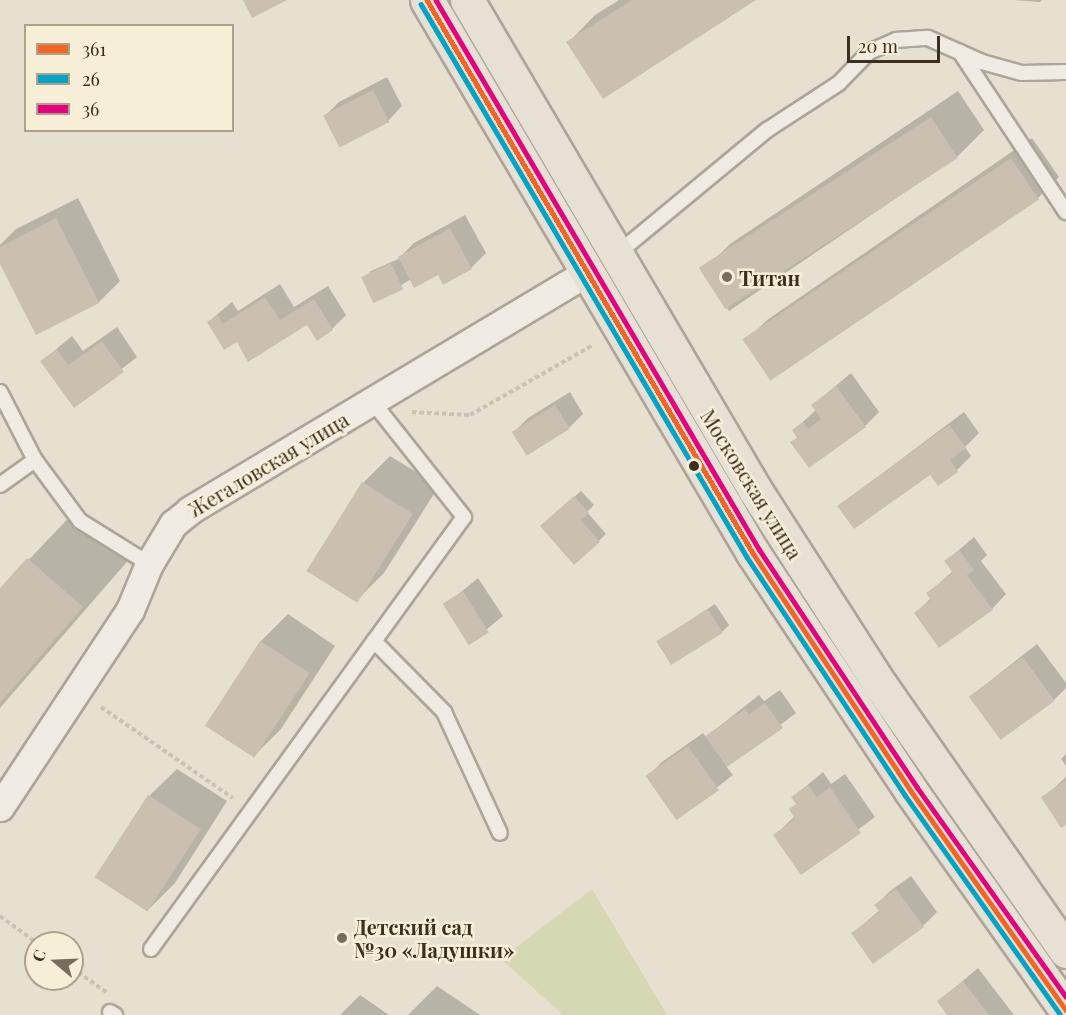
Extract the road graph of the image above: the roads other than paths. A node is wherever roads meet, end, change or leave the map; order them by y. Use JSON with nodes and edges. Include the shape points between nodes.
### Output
{"nodes":[{"id":1,"x":428,"y":0,"type":"edge"},
{"id":2,"x":467,"y":0,"type":"edge"},
{"id":3,"x":960,"y":52,"type":"junction"},
{"id":4,"x":1066,"y":72,"type":"edge"},
{"id":5,"x":1066,"y":212,"type":"edge"},
{"id":6,"x":602,"y":264,"type":"junction"},
{"id":7,"x":0,"y":392,"type":"edge"},
{"id":8,"x":375,"y":405,"type":"junction"},
{"id":9,"x":36,"y":460,"type":"junction"},
{"id":10,"x":0,"y":485,"type":"edge"},
{"id":11,"x":149,"y":564,"type":"junction"},
{"id":12,"x":374,"y":641,"type":"junction"},
{"id":13,"x":0,"y":807,"type":"edge"},
{"id":14,"x":500,"y":833,"type":"dead end"},
{"id":15,"x":151,"y":949,"type":"dead end"},
{"id":16,"x":1066,"y":951,"type":"edge"},
{"id":17,"x":1066,"y":1010,"type":"edge"}],
"edges":[{"from":1,"to":6,"type":"main road","name":"Московская улица"},
{"from":2,"to":6,"type":"main road","name":"Московская улица"},
{"from":3,"to":4,"type":"lane","via":[[1022,73]]},
{"from":3,"to":5,"type":"lane"},
{"from":3,"to":6,"type":"lane","via":[[928,38],[896,40],[869,52],[839,83],[767,130]]},
{"from":6,"to":8,"type":"street","name":"Жегаловская улица"},
{"from":6,"to":16,"type":"main road","name":"Московская улица","via":[[813,582]]},
{"from":6,"to":17,"type":"main road","name":"Московская улица","via":[[753,553],[911,791]]},
{"from":7,"to":9,"type":"lane"},
{"from":8,"to":11,"type":"street","name":"Жегаловская улица","via":[[190,510],[163,538]]},
{"from":8,"to":12,"type":"lane","via":[[464,517]]},
{"from":9,"to":10,"type":"lane"},
{"from":9,"to":11,"type":"lane","via":[[80,521]]},
{"from":11,"to":13,"type":"street","name":"Жегаловская улица","via":[[130,610]]},
{"from":12,"to":14,"type":"lane","via":[[444,712]]},
{"from":12,"to":15,"type":"lane"}]}
